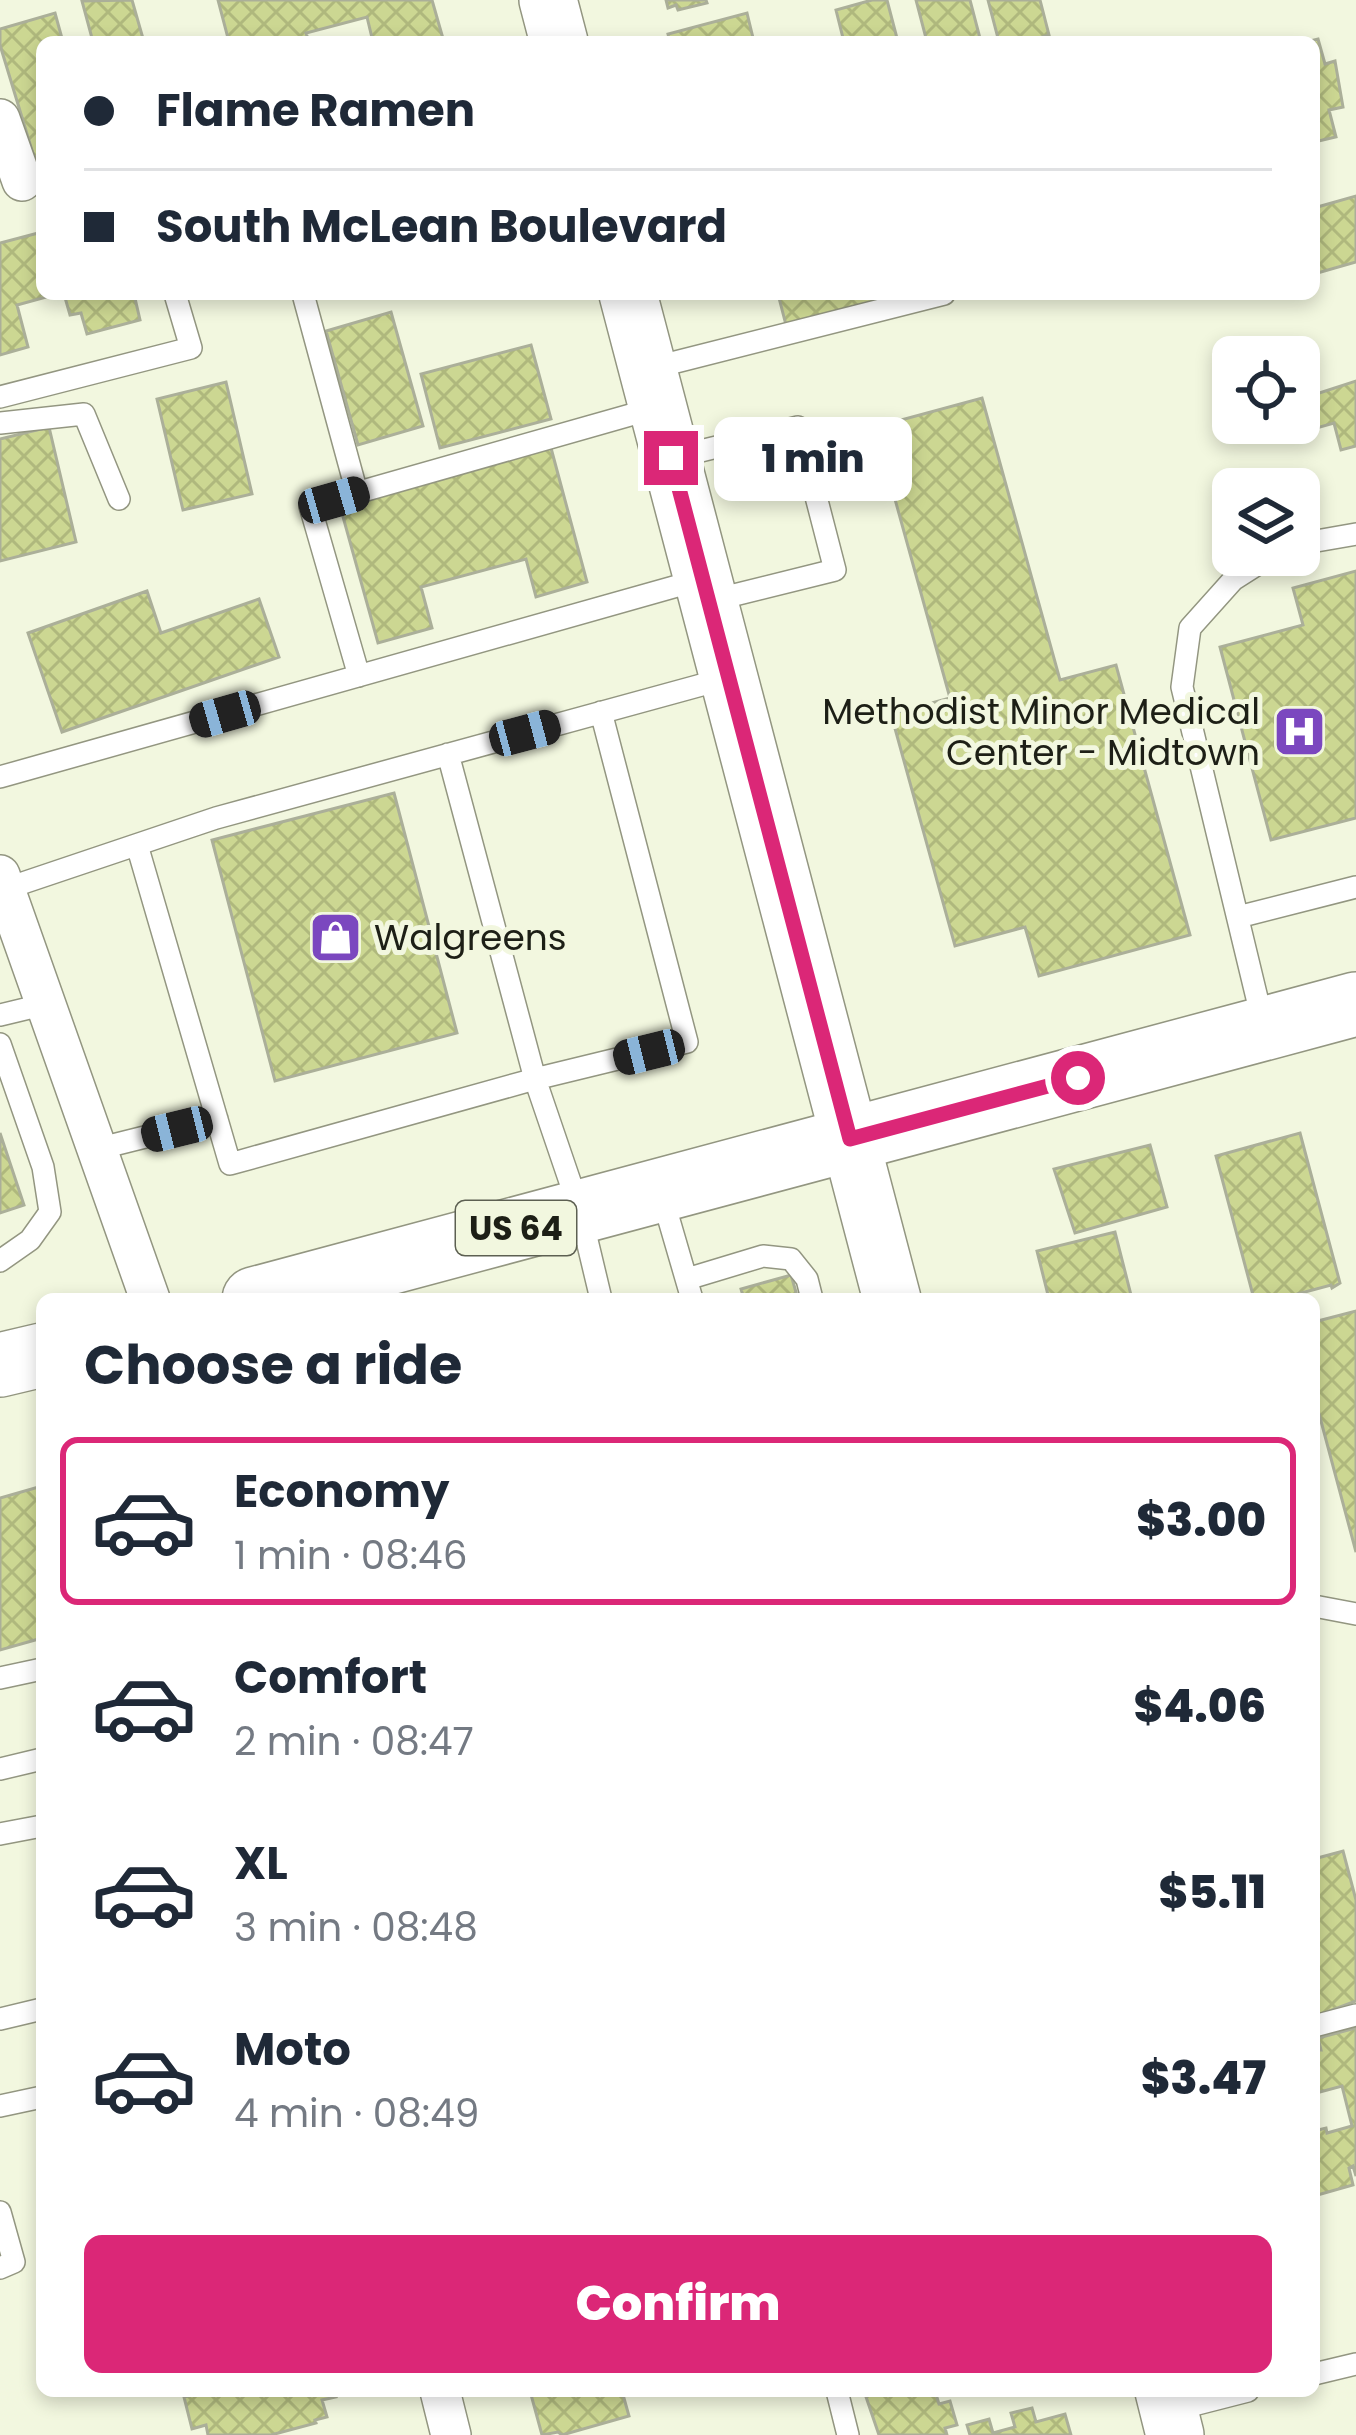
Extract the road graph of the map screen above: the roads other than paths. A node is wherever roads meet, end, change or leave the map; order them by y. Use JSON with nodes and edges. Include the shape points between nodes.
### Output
{"nodes":[{"id":1,"x":548,"y":0,"type":"edge"},
{"id":2,"x":557,"y":36,"type":"edge"},
{"id":3,"x":0,"y":119,"type":"edge"},
{"id":4,"x":22,"y":181,"type":"dead end"},
{"id":5,"x":177,"y":300,"type":"edge"},
{"id":6,"x":305,"y":300,"type":"edge"},
{"id":7,"x":630,"y":300,"type":"edge"},
{"id":8,"x":929,"y":300,"type":"edge"},
{"id":9,"x":0,"y":397,"type":"edge"},
{"id":10,"x":658,"y":412,"type":"junction"},
{"id":11,"x":0,"y":423,"type":"edge"},
{"id":12,"x":357,"y":493,"type":"junction"},
{"id":13,"x":119,"y":499,"type":"dead end"},
{"id":14,"x":1356,"y":534,"type":"edge"},
{"id":15,"x":1320,"y":540,"type":"edge"},
{"id":16,"x":1239,"y":576,"type":"edge"},
{"id":17,"x":705,"y":590,"type":"junction"},
{"id":18,"x":359,"y":676,"type":"junction"},
{"id":19,"x":728,"y":678,"type":"junction"},
{"id":20,"x":602,"y":712,"type":"junction"},
{"id":21,"x":448,"y":754,"type":"junction"},
{"id":22,"x":0,"y":777,"type":"edge"},
{"id":23,"x":136,"y":845,"type":"junction"},
{"id":24,"x":2,"y":882,"type":"edge"},
{"id":25,"x":1356,"y":886,"type":"edge"},
{"id":26,"x":1238,"y":917,"type":"junction"},
{"id":27,"x":46,"y":1004,"type":"junction"},
{"id":28,"x":1356,"y":1004,"type":"edge"},
{"id":29,"x":0,"y":1015,"type":"edge"},
{"id":30,"x":1265,"y":1028,"type":"junction"},
{"id":31,"x":0,"y":1044,"type":"edge"},
{"id":32,"x":535,"y":1079,"type":"junction"},
{"id":33,"x":217,"y":1119,"type":"junction"},
{"id":34,"x":850,"y":1139,"type":"junction"},
{"id":35,"x":97,"y":1149,"type":"junction"},
{"id":36,"x":661,"y":1191,"type":"junction"},
{"id":37,"x":580,"y":1211,"type":"junction"},
{"id":38,"x":0,"y":1261,"type":"edge"},
{"id":39,"x":690,"y":1289,"type":"edge"},
{"id":40,"x":148,"y":1293,"type":"edge"},
{"id":41,"x":276,"y":1293,"type":"edge"},
{"id":42,"x":600,"y":1293,"type":"edge"},
{"id":43,"x":810,"y":1293,"type":"edge"},
{"id":44,"x":890,"y":1293,"type":"edge"},
{"id":45,"x":36,"y":1356,"type":"edge"},
{"id":46,"x":0,"y":1365,"type":"edge"},
{"id":47,"x":1320,"y":1607,"type":"edge"},
{"id":48,"x":1356,"y":1614,"type":"edge"},
{"id":49,"x":36,"y":1670,"type":"edge"},
{"id":50,"x":0,"y":1678,"type":"edge"},
{"id":51,"x":36,"y":1761,"type":"edge"},
{"id":52,"x":0,"y":1769,"type":"edge"},
{"id":53,"x":36,"y":2011,"type":"edge"},
{"id":54,"x":1356,"y":2014,"type":"edge"},
{"id":55,"x":0,"y":2020,"type":"edge"},
{"id":56,"x":1320,"y":2024,"type":"edge"},
{"id":57,"x":36,"y":2098,"type":"edge"},
{"id":58,"x":0,"y":2106,"type":"edge"},
{"id":59,"x":0,"y":2212,"type":"edge"},
{"id":60,"x":7,"y":2265,"type":"edge"},
{"id":61,"x":1356,"y":2364,"type":"edge"},
{"id":62,"x":1320,"y":2373,"type":"edge"},
{"id":63,"x":442,"y":2397,"type":"edge"},
{"id":64,"x":838,"y":2397,"type":"edge"},
{"id":65,"x":1227,"y":2397,"type":"edge"},
{"id":66,"x":1170,"y":2413,"type":"edge"},
{"id":67,"x":451,"y":2435,"type":"edge"},
{"id":68,"x":848,"y":2435,"type":"edge"}],
"edges":[{"from":1,"to":2,"type":"main road"},
{"from":3,"to":4,"type":"street"},
{"from":5,"to":9,"type":"lane","via":[[191,348]]},
{"from":6,"to":12,"type":"lane"},
{"from":7,"to":10,"type":"main road"},
{"from":8,"to":10,"type":"lane"},
{"from":10,"to":12,"type":"lane"},
{"from":10,"to":17,"type":"main road"},
{"from":10,"to":17,"type":"lane","via":[[798,427],[804,447],[835,570]]},
{"from":11,"to":13,"type":"lane","via":[[84,414]]},
{"from":12,"to":18,"type":"lane","via":[[310,506]]},
{"from":14,"to":15,"type":"lane"},
{"from":16,"to":26,"type":"lane","via":[[1190,628],[1182,687]]},
{"from":17,"to":18,"type":"lane"},
{"from":17,"to":19,"type":"main road"},
{"from":18,"to":22,"type":"lane"},
{"from":19,"to":20,"type":"lane"},
{"from":19,"to":34,"type":"main road"},
{"from":20,"to":21,"type":"lane"},
{"from":20,"to":32,"type":"lane","via":[[687,1042]]},
{"from":21,"to":23,"type":"lane"},
{"from":21,"to":32,"type":"lane"},
{"from":23,"to":24,"type":"lane"},
{"from":23,"to":33,"type":"lane"},
{"from":24,"to":27,"type":"street"},
{"from":25,"to":26,"type":"lane"},
{"from":26,"to":30,"type":"lane"},
{"from":27,"to":29,"type":"lane"},
{"from":27,"to":35,"type":"street"},
{"from":28,"to":30,"type":"main road","number":"US 64"},
{"from":30,"to":34,"type":"main road","number":"US 64"},
{"from":31,"to":38,"type":"lane","via":[[43,1167],[50,1213]]},
{"from":32,"to":33,"type":"lane","via":[[230,1164]]},
{"from":32,"to":37,"type":"lane"},
{"from":33,"to":35,"type":"lane"},
{"from":34,"to":36,"type":"main road","number":"US 64"},
{"from":34,"to":44,"type":"main road"},
{"from":35,"to":40,"type":"street"},
{"from":36,"to":37,"type":"main road","number":"US 64"},
{"from":36,"to":39,"type":"lane"},
{"from":37,"to":41,"type":"main road","number":"US 64"},
{"from":37,"to":42,"type":"lane"},
{"from":39,"to":43,"type":"lane","via":[[764,1256],[791,1259]]},
{"from":45,"to":46,"type":"main road"},
{"from":47,"to":48,"type":"lane"},
{"from":49,"to":50,"type":"lane"},
{"from":51,"to":52,"type":"lane"},
{"from":53,"to":55,"type":"lane"},
{"from":54,"to":56,"type":"lane"},
{"from":57,"to":58,"type":"lane"},
{"from":59,"to":60,"type":"lane"},
{"from":61,"to":62,"type":"lane"},
{"from":63,"to":67,"type":"street"},
{"from":64,"to":68,"type":"lane"},
{"from":65,"to":66,"type":"lane"}]}
